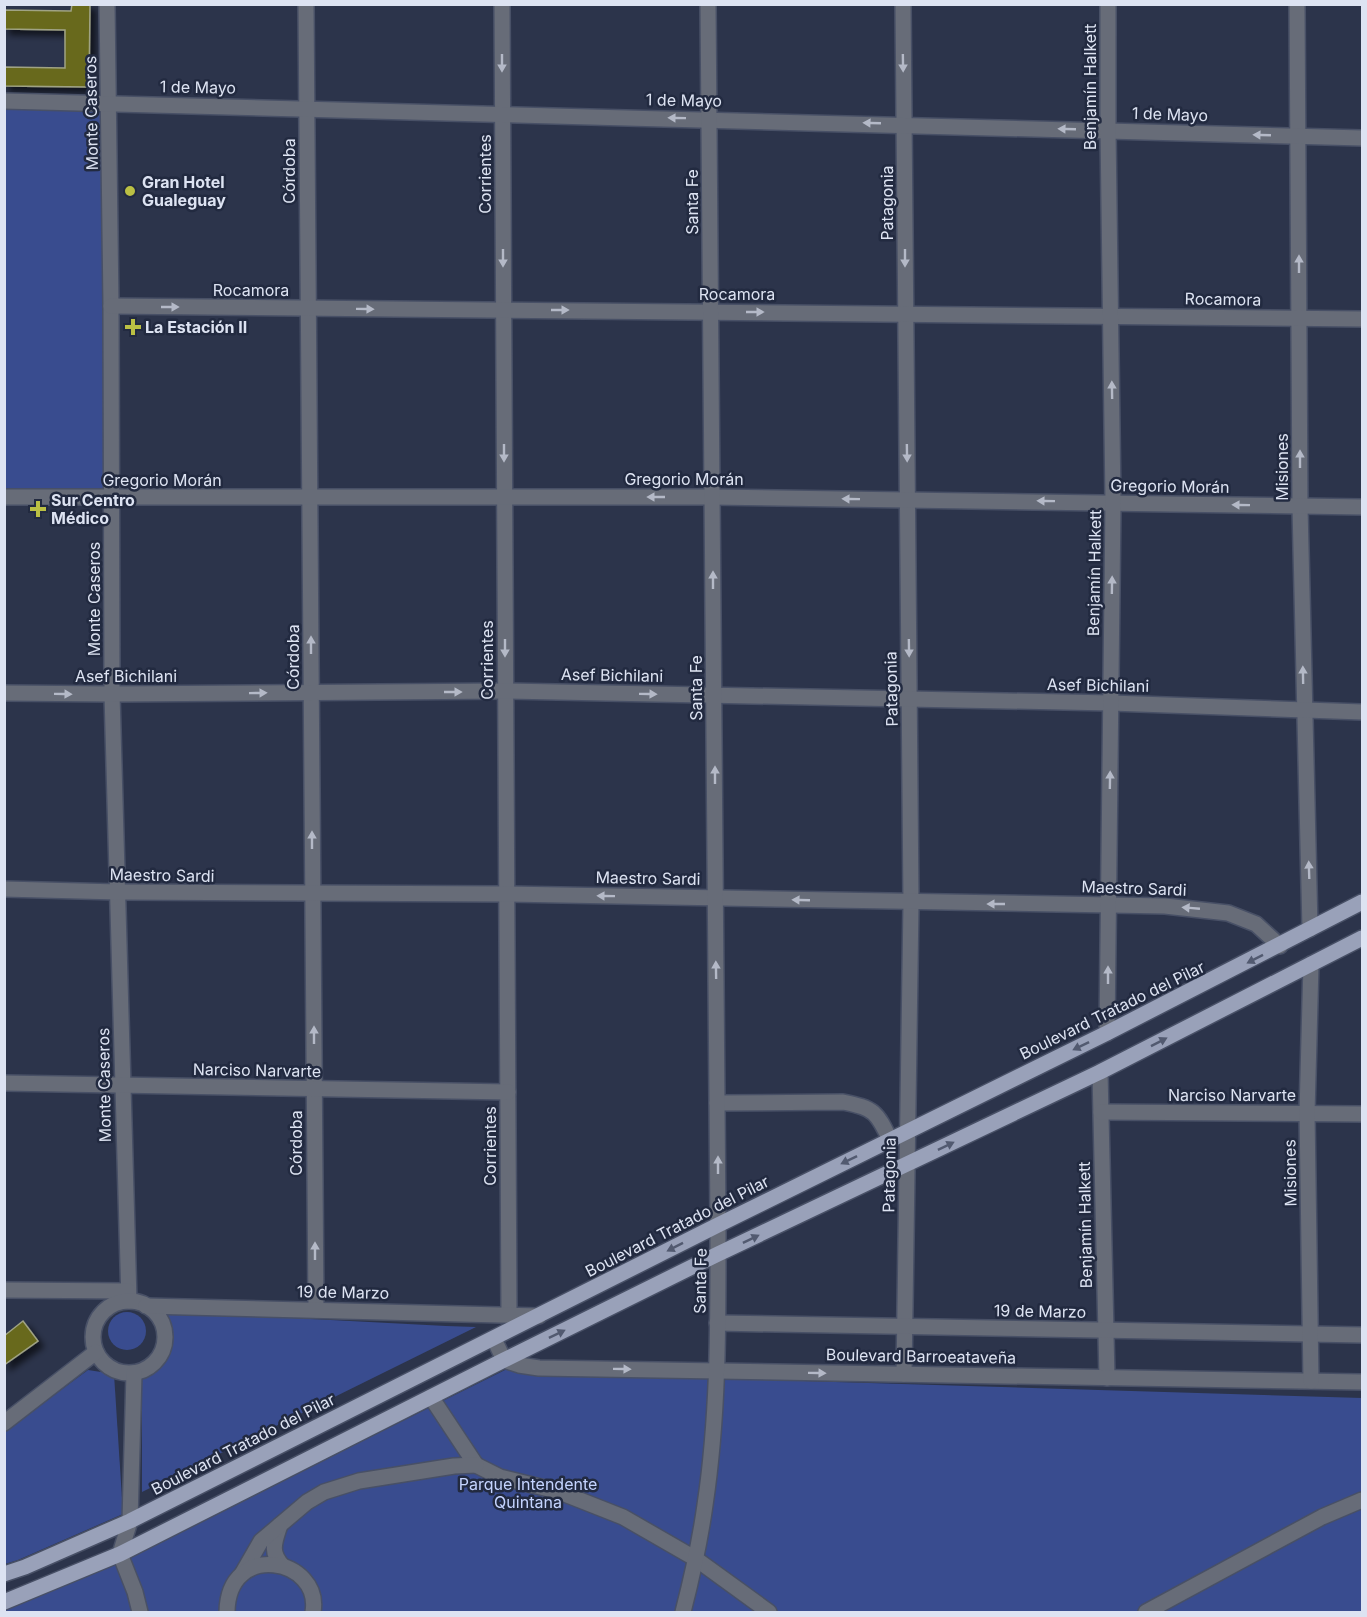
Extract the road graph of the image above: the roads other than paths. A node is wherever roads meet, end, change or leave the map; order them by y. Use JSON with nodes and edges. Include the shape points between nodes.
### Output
{"nodes":[{"id":1,"x":107,"y":4,"type":"edge"},
{"id":2,"x":306,"y":4,"type":"edge"},
{"id":3,"x":502,"y":4,"type":"edge"},
{"id":4,"x":708,"y":4,"type":"edge"},
{"id":5,"x":903,"y":4,"type":"edge"},
{"id":6,"x":1108,"y":4,"type":"edge"},
{"id":7,"x":1297,"y":4,"type":"edge"},
{"id":8,"x":4,"y":101,"type":"edge"},
{"id":9,"x":109,"y":103,"type":"junction"},
{"id":10,"x":307,"y":108,"type":"junction"},
{"id":11,"x":502,"y":114,"type":"junction"},
{"id":12,"x":709,"y":119,"type":"junction"},
{"id":13,"x":904,"y":124,"type":"junction"},
{"id":14,"x":1108,"y":130,"type":"junction"},
{"id":15,"x":1298,"y":136,"type":"junction"},
{"id":16,"x":1362,"y":138,"type":"edge"},
{"id":17,"x":111,"y":306,"type":"junction"},
{"id":18,"x":308,"y":308,"type":"junction"},
{"id":19,"x":503,"y":310,"type":"junction"},
{"id":20,"x":711,"y":312,"type":"junction"},
{"id":21,"x":906,"y":313,"type":"junction"},
{"id":22,"x":1111,"y":315,"type":"junction"},
{"id":23,"x":1299,"y":318,"type":"junction"},
{"id":24,"x":1362,"y":319,"type":"edge"},
{"id":25,"x":504,"y":496,"type":"junction"},
{"id":26,"x":4,"y":497,"type":"edge"},
{"id":27,"x":712,"y":497,"type":"junction"},
{"id":28,"x":111,"y":498,"type":"junction"},
{"id":29,"x":310,"y":498,"type":"junction"},
{"id":30,"x":908,"y":500,"type":"junction"},
{"id":31,"x":1113,"y":502,"type":"junction"},
{"id":32,"x":1300,"y":507,"type":"junction"},
{"id":33,"x":1362,"y":507,"type":"edge"},
{"id":34,"x":505,"y":691,"type":"junction"},
{"id":35,"x":311,"y":692,"type":"junction"},
{"id":36,"x":4,"y":693,"type":"edge"},
{"id":37,"x":112,"y":694,"type":"junction"},
{"id":38,"x":714,"y":695,"type":"junction"},
{"id":39,"x":909,"y":699,"type":"junction"},
{"id":40,"x":1111,"y":703,"type":"junction"},
{"id":41,"x":1304,"y":710,"type":"junction"},
{"id":42,"x":1362,"y":712,"type":"edge"},
{"id":43,"x":4,"y":889,"type":"edge"},
{"id":44,"x":118,"y":892,"type":"junction"},
{"id":45,"x":312,"y":894,"type":"junction"},
{"id":46,"x":507,"y":894,"type":"junction"},
{"id":47,"x":716,"y":897,"type":"junction"},
{"id":48,"x":1362,"y":902,"type":"edge"},
{"id":49,"x":911,"y":903,"type":"junction"},
{"id":50,"x":1108,"y":904,"type":"junction"},
{"id":51,"x":1310,"y":929,"type":"junction"},
{"id":52,"x":1362,"y":938,"type":"edge"},
{"id":53,"x":1280,"y":946,"type":"junction"},
{"id":54,"x":1311,"y":964,"type":"junction"},
{"id":55,"x":1107,"y":1033,"type":"junction"},
{"id":56,"x":1100,"y":1072,"type":"junction"},
{"id":57,"x":4,"y":1083,"type":"edge"},
{"id":58,"x":122,"y":1085,"type":"junction"},
{"id":59,"x":314,"y":1089,"type":"junction"},
{"id":60,"x":508,"y":1092,"type":"junction"},
{"id":61,"x":717,"y":1103,"type":"junction"},
{"id":62,"x":1101,"y":1112,"type":"junction"},
{"id":63,"x":1307,"y":1113,"type":"junction"},
{"id":64,"x":1362,"y":1114,"type":"edge"},
{"id":65,"x":908,"y":1130,"type":"junction"},
{"id":66,"x":890,"y":1140,"type":"junction"},
{"id":67,"x":907,"y":1164,"type":"junction"},
{"id":68,"x":718,"y":1225,"type":"junction"},
{"id":69,"x":718,"y":1254,"type":"junction"},
{"id":70,"x":623,"y":1273,"type":"junction"},
{"id":71,"x":4,"y":1290,"type":"edge"},
{"id":72,"x":636,"y":1295,"type":"junction"},
{"id":73,"x":129,"y":1296,"type":"junction"},
{"id":74,"x":147,"y":1306,"type":"junction"},
{"id":75,"x":316,"y":1310,"type":"junction"},
{"id":76,"x":509,"y":1315,"type":"junction"},
{"id":77,"x":539,"y":1316,"type":"junction"},
{"id":78,"x":717,"y":1323,"type":"junction"},
{"id":79,"x":905,"y":1327,"type":"junction"},
{"id":80,"x":1106,"y":1330,"type":"junction"},
{"id":81,"x":1311,"y":1334,"type":"junction"},
{"id":82,"x":1362,"y":1335,"type":"edge"},
{"id":83,"x":494,"y":1339,"type":"junction"},
{"id":84,"x":96,"y":1352,"type":"junction"},
{"id":85,"x":504,"y":1360,"type":"junction"},
{"id":86,"x":717,"y":1371,"type":"junction"},
{"id":87,"x":134,"y":1373,"type":"junction"},
{"id":88,"x":904,"y":1374,"type":"junction"},
{"id":89,"x":418,"y":1376,"type":"junction"},
{"id":90,"x":1107,"y":1378,"type":"junction"},
{"id":91,"x":1311,"y":1381,"type":"junction"},
{"id":92,"x":1362,"y":1382,"type":"edge"},
{"id":93,"x":430,"y":1397,"type":"junction"},
{"id":94,"x":4,"y":1423,"type":"edge"},
{"id":95,"x":476,"y":1465,"type":"junction"},
{"id":96,"x":1362,"y":1500,"type":"edge"},
{"id":97,"x":130,"y":1521,"type":"junction"},
{"id":98,"x":280,"y":1525,"type":"junction"},
{"id":99,"x":120,"y":1554,"type":"junction"},
{"id":100,"x":696,"y":1559,"type":"junction"},
{"id":101,"x":283,"y":1566,"type":"junction"},
{"id":102,"x":4,"y":1574,"type":"edge"},
{"id":103,"x":242,"y":1574,"type":"junction"},
{"id":104,"x":4,"y":1602,"type":"edge"},
{"id":105,"x":140,"y":1612,"type":"edge"},
{"id":106,"x":227,"y":1612,"type":"edge"},
{"id":107,"x":313,"y":1612,"type":"edge"},
{"id":108,"x":683,"y":1612,"type":"edge"},
{"id":109,"x":769,"y":1612,"type":"edge"},
{"id":110,"x":1146,"y":1612,"type":"edge"}],
"edges":[{"from":1,"to":9,"type":"street","name":"Monte Caseros"},
{"from":2,"to":10,"type":"street","name":"Córdoba"},
{"from":3,"to":11,"type":"street","name":"Corrientes","one_way":true},
{"from":4,"to":12,"type":"street","name":"Santa Fe"},
{"from":5,"to":13,"type":"street","name":"Patagonia","one_way":true},
{"from":6,"to":14,"type":"street","name":"Benjamín Halkett"},
{"from":7,"to":15,"type":"street","name":"Misiones"},
{"from":8,"to":9,"type":"street","name":"1 de Mayo"},
{"from":9,"to":10,"type":"street","name":"1 de Mayo"},
{"from":9,"to":17,"type":"street","name":"Monte Caseros"},
{"from":10,"to":11,"type":"street","name":"1 de Mayo"},
{"from":10,"to":18,"type":"street","name":"Córdoba"},
{"from":12,"to":11,"type":"street","name":"1 de Mayo","one_way":true},
{"from":11,"to":19,"type":"street","name":"Corrientes","one_way":true},
{"from":13,"to":12,"type":"street","name":"1 de Mayo","one_way":true},
{"from":12,"to":20,"type":"street","name":"Santa Fe"},
{"from":14,"to":13,"type":"street","name":"1 de Mayo","one_way":true},
{"from":13,"to":21,"type":"street","name":"Patagonia","one_way":true},
{"from":15,"to":14,"type":"street","name":"1 de Mayo","one_way":true},
{"from":14,"to":22,"type":"street","name":"Benjamín Halkett"},
{"from":15,"to":16,"type":"street","name":"1 de Mayo"},
{"from":23,"to":15,"type":"street","name":"Misiones","one_way":true},
{"from":17,"to":18,"type":"street","name":"Rocamora","one_way":true},
{"from":17,"to":28,"type":"street","name":"Monte Caseros"},
{"from":18,"to":19,"type":"street","name":"Rocamora","one_way":true},
{"from":18,"to":29,"type":"street","name":"Córdoba"},
{"from":19,"to":20,"type":"street","name":"Rocamora","one_way":true},
{"from":19,"to":25,"type":"street","name":"Corrientes","one_way":true},
{"from":20,"to":21,"type":"street","name":"Rocamora","one_way":true},
{"from":20,"to":27,"type":"street","name":"Santa Fe"},
{"from":21,"to":22,"type":"street","name":"Rocamora"},
{"from":21,"to":30,"type":"street","name":"Patagonia","one_way":true},
{"from":22,"to":23,"type":"street","name":"Rocamora"},
{"from":31,"to":22,"type":"street","name":"Benjamín Halkett","one_way":true},
{"from":23,"to":24,"type":"street","name":"Rocamora"},
{"from":32,"to":23,"type":"street","name":"Misiones","one_way":true},
{"from":27,"to":25,"type":"street","name":"Gregorio Morán","one_way":true},
{"from":25,"to":29,"type":"street","name":"Gregorio Morán"},
{"from":25,"to":34,"type":"street","name":"Corrientes","one_way":true},
{"from":26,"to":28,"type":"street","name":"Gregorio Morán"},
{"from":30,"to":27,"type":"street","name":"Gregorio Morán","one_way":true},
{"from":38,"to":27,"type":"street","name":"Santa Fe","one_way":true},
{"from":28,"to":29,"type":"street","name":"Gregorio Morán"},
{"from":28,"to":37,"type":"street","name":"Monte Caseros"},
{"from":35,"to":29,"type":"street","name":"Córdoba","one_way":true},
{"from":31,"to":30,"type":"street","name":"Gregorio Morán","one_way":true},
{"from":30,"to":39,"type":"street","name":"Patagonia","one_way":true},
{"from":32,"to":31,"type":"street","name":"Gregorio Morán","one_way":true},
{"from":40,"to":31,"type":"street","name":"Benjamín Halkett","one_way":true},
{"from":32,"to":33,"type":"street","name":"Gregorio Morán"},
{"from":41,"to":32,"type":"street","name":"Misiones","one_way":true},
{"from":35,"to":34,"type":"street","name":"Asef Bichilani","one_way":true},
{"from":34,"to":38,"type":"street","name":"Asef Bichilani","one_way":true},
{"from":34,"to":46,"type":"street","name":"Corrientes"},
{"from":37,"to":35,"type":"street","name":"Asef Bichilani","one_way":true},
{"from":45,"to":35,"type":"street","name":"Córdoba","one_way":true},
{"from":36,"to":37,"type":"street","name":"Asef Bichilani","one_way":true},
{"from":37,"to":44,"type":"street","name":"Monte Caseros"},
{"from":38,"to":39,"type":"street","name":"Asef Bichilani"},
{"from":47,"to":38,"type":"street","name":"Santa Fe","one_way":true},
{"from":39,"to":40,"type":"street","name":"Asef Bichilani"},
{"from":39,"to":49,"type":"street","name":"Patagonia"},
{"from":40,"to":41,"type":"street","name":"Asef Bichilani"},
{"from":50,"to":40,"type":"street","name":"Benjamín Halkett","one_way":true},
{"from":41,"to":42,"type":"street","name":"Asef Bichilani"},
{"from":51,"to":41,"type":"street","name":"Misiones","one_way":true},
{"from":43,"to":44,"type":"street","name":"Maestro Sardi"},
{"from":44,"to":45,"type":"street","name":"Maestro Sardi"},
{"from":44,"to":58,"type":"street","name":"Monte Caseros"},
{"from":45,"to":46,"type":"street","name":"Maestro Sardi"},
{"from":59,"to":45,"type":"street","name":"Córdoba","one_way":true},
{"from":47,"to":46,"type":"street","name":"Maestro Sardi","one_way":true},
{"from":46,"to":60,"type":"street","name":"Corrientes"},
{"from":49,"to":47,"type":"street","name":"Maestro Sardi","one_way":true},
{"from":61,"to":47,"type":"street","name":"Santa Fe","one_way":true},
{"from":48,"to":51,"type":"main road","name":"Boulevard Tratado del Pilar"},
{"from":50,"to":49,"type":"street","name":"Maestro Sardi","one_way":true},
{"from":49,"to":65,"type":"street","name":"Patagonia"},
{"from":53,"to":50,"type":"street","name":"Maestro Sardi","one_way":true,"via":[[1256,924],[1228,913]]},
{"from":55,"to":50,"type":"street","name":"Benjamín Halkett","one_way":true},
{"from":51,"to":53,"type":"main road","name":"Boulevard Tratado del Pilar"},
{"from":52,"to":54,"type":"main road"},
{"from":53,"to":55,"type":"main road","name":"Boulevard Tratado del Pilar","one_way":true},
{"from":56,"to":54,"type":"main road","one_way":true},
{"from":54,"to":63,"type":"street","name":"Misiones"},
{"from":55,"to":65,"type":"main road","name":"Boulevard Tratado del Pilar","one_way":true},
{"from":56,"to":62,"type":"street","name":"Benjamín Halkett"},
{"from":67,"to":56,"type":"main road","one_way":true},
{"from":57,"to":58,"type":"street","name":"Narciso Narvarte"},
{"from":58,"to":59,"type":"street","name":"Narciso Narvarte"},
{"from":58,"to":73,"type":"street","name":"Monte Caseros"},
{"from":59,"to":60,"type":"street","name":"Narciso Narvarte"},
{"from":75,"to":59,"type":"street","name":"Córdoba","one_way":true},
{"from":60,"to":76,"type":"street","name":"Corrientes"},
{"from":61,"to":66,"type":"street","via":[[861,1105],[880,1118]]},
{"from":68,"to":61,"type":"street","name":"Santa Fe","one_way":true},
{"from":62,"to":63,"type":"street","name":"Narciso Narvarte"},
{"from":62,"to":80,"type":"street","name":"Benjamín Halkett"},
{"from":63,"to":64,"type":"street","name":"Narciso Narvarte"},
{"from":63,"to":81,"type":"street","name":"Misiones"},
{"from":65,"to":66,"type":"main road","name":"Boulevard Tratado del Pilar"},
{"from":65,"to":67,"type":"street","name":"Patagonia"},
{"from":66,"to":68,"type":"main road","name":"Boulevard Tratado del Pilar","one_way":true},
{"from":69,"to":67,"type":"main road","one_way":true},
{"from":67,"to":79,"type":"street","name":"Patagonia"},
{"from":68,"to":69,"type":"street","name":"Santa Fe"},
{"from":68,"to":70,"type":"main road","name":"Boulevard Tratado del Pilar","one_way":true},
{"from":69,"to":72,"type":"main road"},
{"from":69,"to":78,"type":"street","name":"Santa Fe"},
{"from":70,"to":72,"type":"main road"},
{"from":70,"to":77,"type":"main road","name":"Boulevard Tratado del Pilar"},
{"from":71,"to":73,"type":"street"},
{"from":85,"to":72,"type":"main road","one_way":true},
{"from":73,"to":74,"type":"street"},
{"from":73,"to":84,"type":"street","via":[[98,1317],[93,1341]]},
{"from":74,"to":75,"type":"street","name":"19 de Marzo"},
{"from":74,"to":87,"type":"street","via":[[160,1319],[164,1342],[152,1365]]},
{"from":75,"to":76,"type":"street","name":"19 de Marzo"},
{"from":76,"to":77,"type":"street","name":"19 de Marzo"},
{"from":77,"to":83,"type":"main road","name":"Boulevard Tratado del Pilar"},
{"from":78,"to":79,"type":"street","name":"19 de Marzo"},
{"from":78,"to":86,"type":"street","name":"Santa Fe"},
{"from":79,"to":80,"type":"street","name":"19 de Marzo"},
{"from":79,"to":88,"type":"street","name":"Patagonia"},
{"from":80,"to":81,"type":"street","name":"19 de Marzo"},
{"from":80,"to":90,"type":"street","name":"Benjamín Halkett"},
{"from":81,"to":82,"type":"street","name":"19 de Marzo"},
{"from":81,"to":91,"type":"street","name":"Misiones"},
{"from":83,"to":85,"type":"street"},
{"from":83,"to":89,"type":"main road","name":"Boulevard Tratado del Pilar"},
{"from":84,"to":87,"type":"street","via":[[113,1370]]},
{"from":84,"to":94,"type":"street"},
{"from":85,"to":86,"type":"street","name":"Boulevard Barroeataveña","one_way":true,"via":[[539,1368]]},
{"from":85,"to":93,"type":"main road"},
{"from":86,"to":88,"type":"street","name":"Boulevard Barroeataveña","one_way":true},
{"from":86,"to":100,"type":"street","name":"Santa Fe","via":[[707,1492]]},
{"from":87,"to":97,"type":"street"},
{"from":88,"to":90,"type":"street","name":"Boulevard Barroeataveña"},
{"from":89,"to":93,"type":"main road"},
{"from":89,"to":97,"type":"main road","name":"Boulevard Tratado del Pilar"},
{"from":90,"to":91,"type":"street","name":"Boulevard Barroeataveña"},
{"from":91,"to":92,"type":"street","name":"Boulevard Barroeataveña"},
{"from":93,"to":95,"type":"street"},
{"from":93,"to":99,"type":"main road"},
{"from":95,"to":98,"type":"street","via":[[342,1486],[324,1492]]},
{"from":95,"to":100,"type":"street","via":[[500,1477],[557,1491],[623,1517]]},
{"from":96,"to":110,"type":"street","via":[[1322,1517]]},
{"from":97,"to":99,"type":"street"},
{"from":97,"to":102,"type":"main road","name":"Boulevard Tratado del Pilar"},
{"from":98,"to":101,"type":"street","via":[[274,1545],[276,1559]]},
{"from":98,"to":103,"type":"street","via":[[261,1541]]},
{"from":99,"to":104,"type":"main road"},
{"from":99,"to":105,"type":"street"},
{"from":100,"to":108,"type":"street","name":"Santa Fe"},
{"from":100,"to":109,"type":"street"},
{"from":101,"to":103,"type":"street","via":[[268,1564]]},
{"from":101,"to":107,"type":"street","via":[[305,1582]]},
{"from":103,"to":106,"type":"street","via":[[232,1585]]}]}
